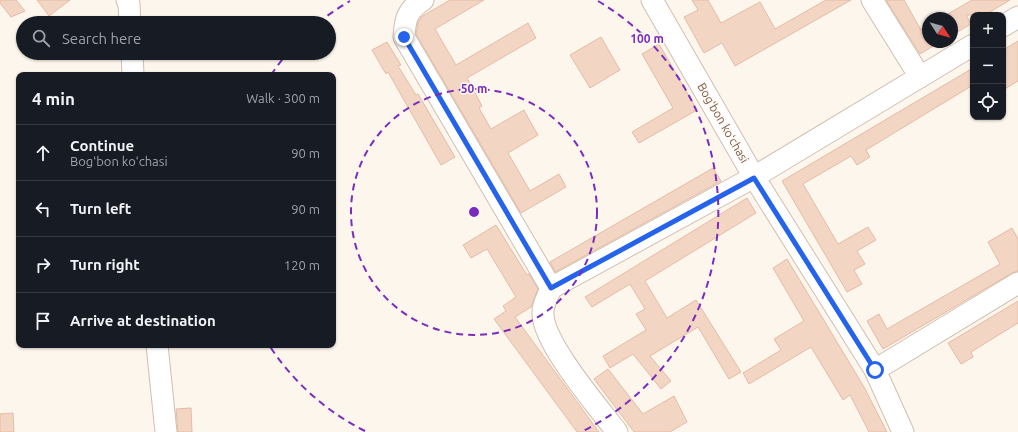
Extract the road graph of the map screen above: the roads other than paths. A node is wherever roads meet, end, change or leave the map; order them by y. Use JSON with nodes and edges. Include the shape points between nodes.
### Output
{"nodes":[{"id":1,"x":127,"y":0,"type":"edge"},
{"id":2,"x":423,"y":0,"type":"edge"},
{"id":3,"x":652,"y":0,"type":"edge"},
{"id":4,"x":872,"y":0,"type":"edge"},
{"id":5,"x":130,"y":16,"type":"edge"},
{"id":6,"x":1018,"y":17,"type":"edge"},
{"id":7,"x":1006,"y":24,"type":"edge"},
{"id":8,"x":970,"y":46,"type":"edge"},
{"id":9,"x":132,"y":60,"type":"edge"},
{"id":10,"x":133,"y":72,"type":"edge"},
{"id":11,"x":920,"y":77,"type":"junction"},
{"id":12,"x":754,"y":178,"type":"junction"},
{"id":13,"x":1018,"y":283,"type":"edge"},
{"id":14,"x":551,"y":288,"type":"junction"},
{"id":15,"x":157,"y":348,"type":"edge"},
{"id":16,"x":875,"y":370,"type":"junction"},
{"id":17,"x":166,"y":432,"type":"edge"},
{"id":18,"x":617,"y":432,"type":"edge"},
{"id":19,"x":903,"y":432,"type":"edge"}],
"edges":[{"from":1,"to":5,"type":"street","via":[[130,4]]},
{"from":2,"to":14,"type":"street","via":[[416,4],[405,18],[404,37]]},
{"from":3,"to":12,"type":"street","name":"Bogʻbon koʻchasi"},
{"from":4,"to":11,"type":"street"},
{"from":6,"to":7,"type":"street"},
{"from":8,"to":11,"type":"street"},
{"from":9,"to":10,"type":"street"},
{"from":11,"to":12,"type":"street"},
{"from":12,"to":14,"type":"street"},
{"from":12,"to":16,"type":"street","name":"Bogʻbon koʻchasi"},
{"from":13,"to":16,"type":"street"},
{"from":14,"to":18,"type":"street","via":[[542,312],[544,328],[559,355]]},
{"from":15,"to":17,"type":"street"},
{"from":16,"to":19,"type":"street","name":"Bogʻbon koʻchasi"}]}
